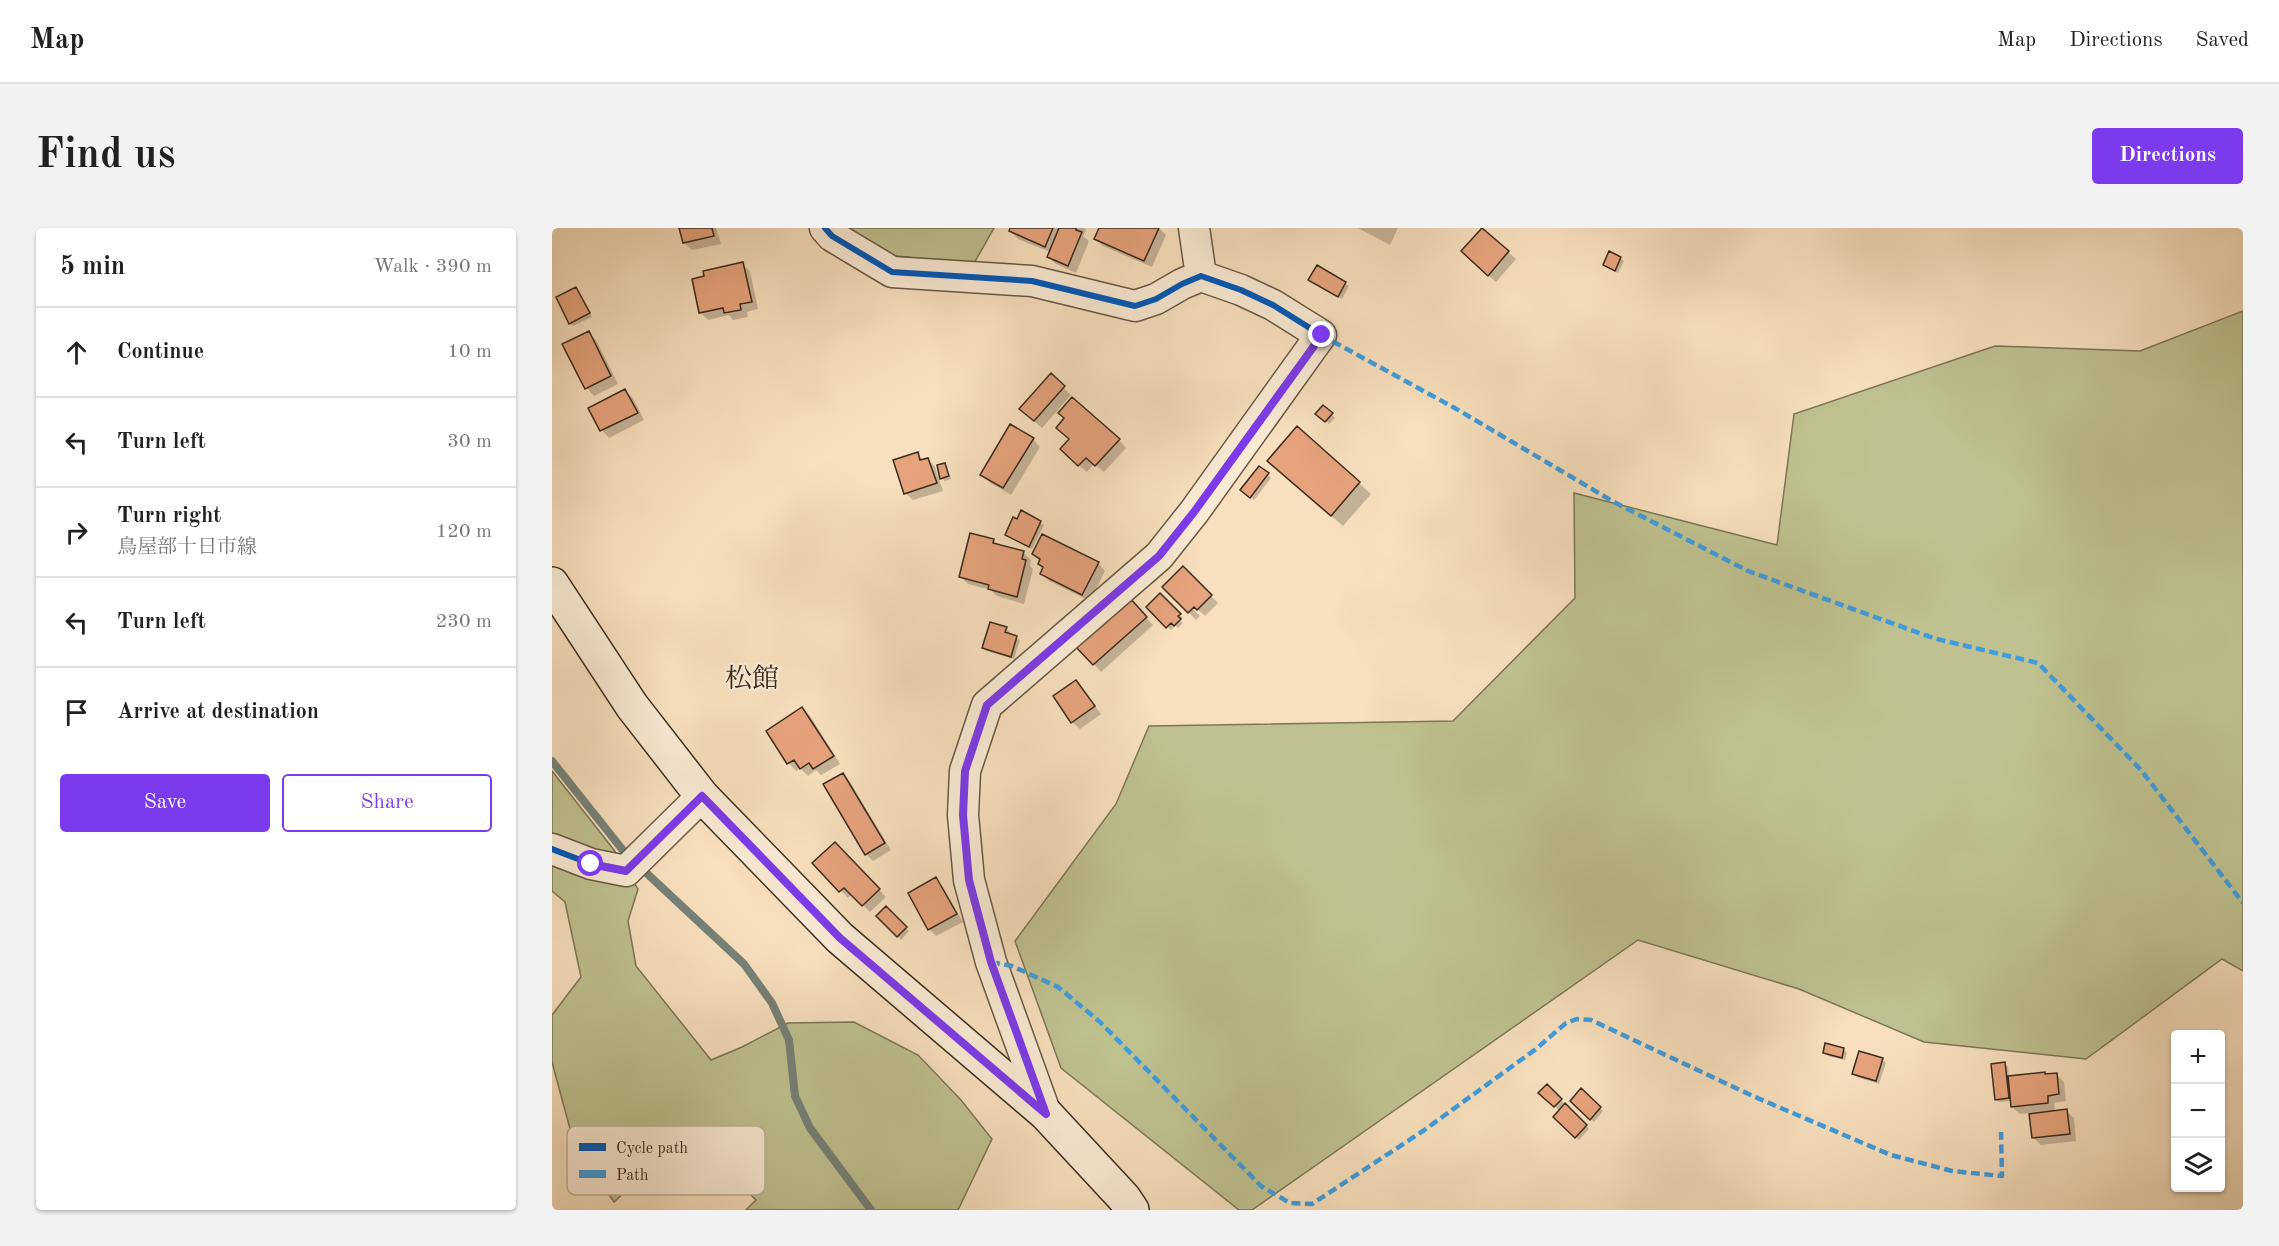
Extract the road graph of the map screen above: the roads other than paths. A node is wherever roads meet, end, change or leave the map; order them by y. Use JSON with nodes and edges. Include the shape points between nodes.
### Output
{"nodes":[{"id":1,"x":825,"y":228,"type":"edge"},
{"id":2,"x":1194,"y":228,"type":"edge"},
{"id":3,"x":1202,"y":276,"type":"junction"},
{"id":4,"x":552,"y":584,"type":"edge"},
{"id":5,"x":702,"y":796,"type":"junction"},
{"id":6,"x":552,"y":849,"type":"edge"},
{"id":7,"x":1046,"y":1114,"type":"junction"},
{"id":8,"x":1132,"y":1210,"type":"edge"}],
"edges":[{"from":1,"to":3,"type":"street","via":[[892,272],[1032,281],[1136,306]]},
{"from":2,"to":3,"type":"street"},
{"from":3,"to":7,"type":"street","via":[[1273,305],[1322,335],[1159,556],[987,705],[965,771],[963,815],[969,880],[991,962]]},
{"from":4,"to":5,"type":"main road","via":[[632,706]]},
{"from":5,"to":6,"type":"street","via":[[626,871],[591,864]]},
{"from":5,"to":7,"type":"main road","via":[[840,938]]},
{"from":7,"to":8,"type":"main road"}]}
